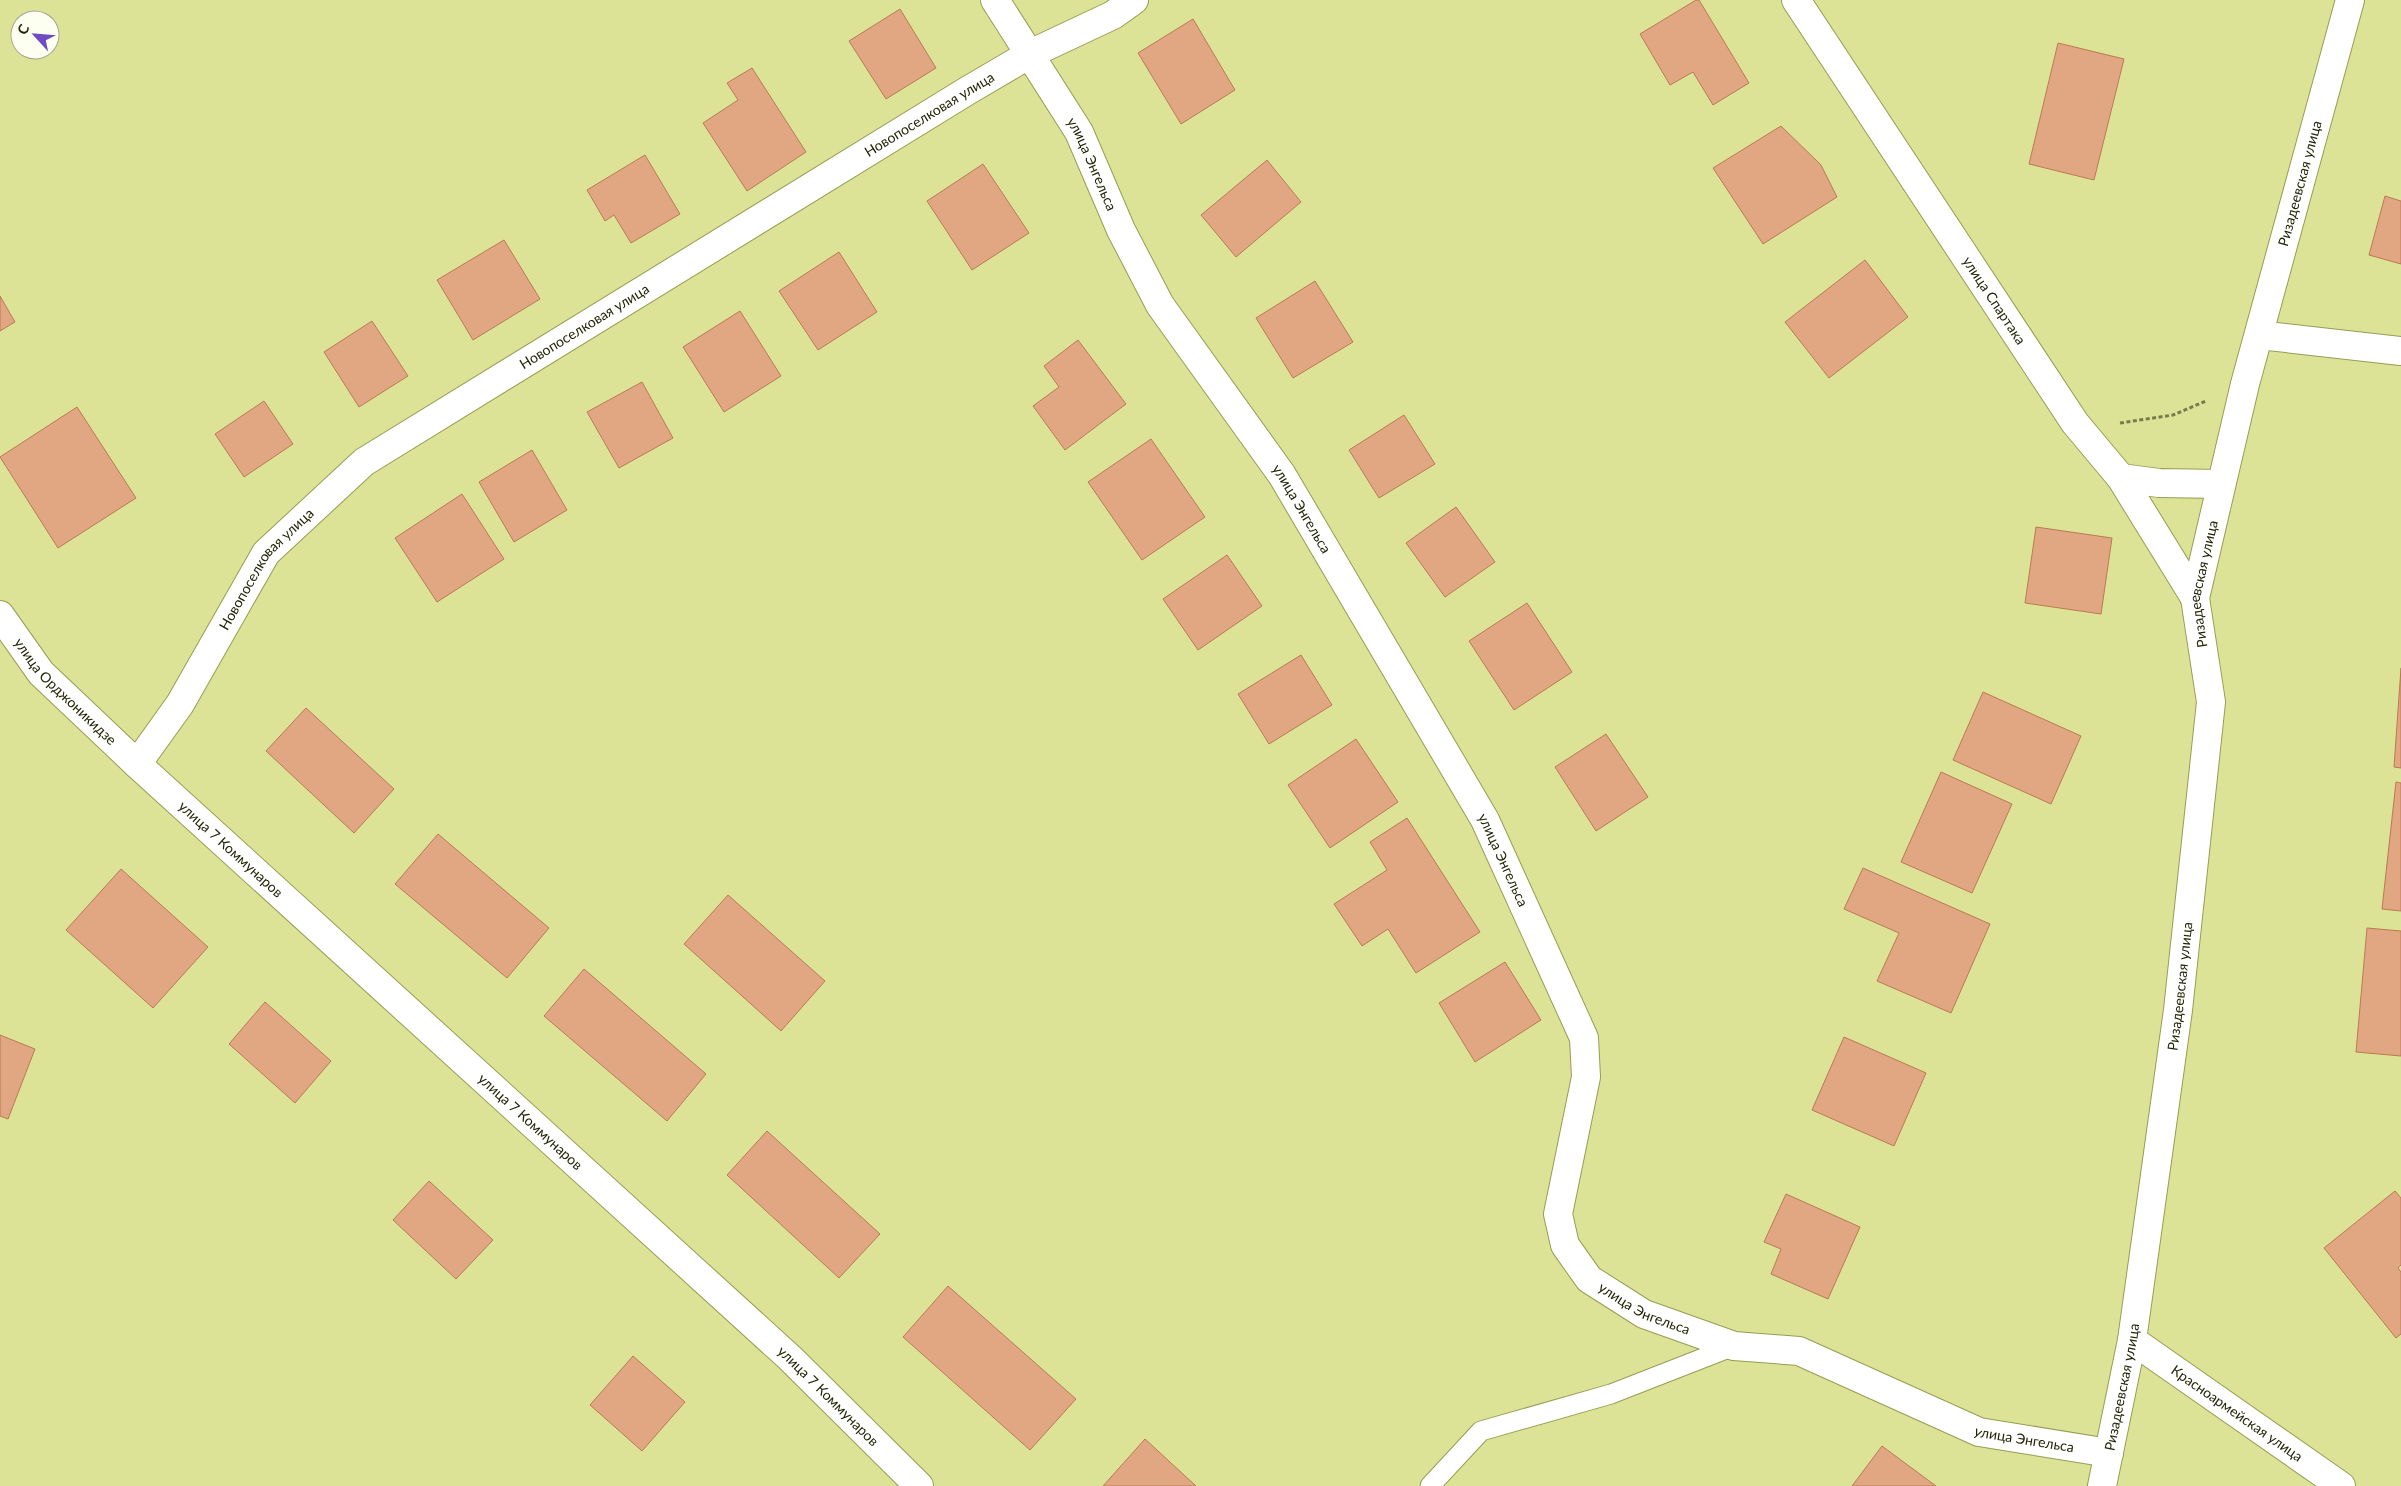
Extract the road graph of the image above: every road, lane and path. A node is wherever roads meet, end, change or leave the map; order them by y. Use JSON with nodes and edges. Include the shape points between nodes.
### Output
{"nodes":[{"id":1,"x":995,"y":0,"type":"edge"},
{"id":2,"x":1134,"y":0,"type":"edge"},
{"id":3,"x":1796,"y":0,"type":"edge"},
{"id":4,"x":2350,"y":0,"type":"edge"},
{"id":5,"x":1030,"y":54,"type":"junction"},
{"id":6,"x":2259,"y":335,"type":"junction"},
{"id":7,"x":2401,"y":350,"type":"edge"},
{"id":8,"x":2245,"y":384,"type":"junction"},
{"id":9,"x":2075,"y":423,"type":"junction"},
{"id":10,"x":2121,"y":478,"type":"junction"},
{"id":11,"x":2221,"y":484,"type":"junction"},
{"id":12,"x":2196,"y":598,"type":"junction"},
{"id":13,"x":0,"y":614,"type":"edge"},
{"id":14,"x":137,"y":764,"type":"junction"},
{"id":15,"x":2132,"y":1340,"type":"junction"},
{"id":16,"x":1734,"y":1346,"type":"junction"},
{"id":17,"x":2109,"y":1454,"type":"junction"},
{"id":18,"x":919,"y":1486,"type":"edge"},
{"id":19,"x":1430,"y":1486,"type":"edge"},
{"id":20,"x":2102,"y":1486,"type":"edge"},
{"id":21,"x":2341,"y":1486,"type":"edge"}],
"edges":[{"from":1,"to":5,"type":"street","name":"улица Энгельса"},
{"from":2,"to":5,"type":"street","name":"Новопоселковая улица","via":[[1113,15]]},
{"from":3,"to":9,"type":"street","name":"улица Спартака"},
{"from":4,"to":6,"type":"street","name":"Ризадеевская улица"},
{"from":5,"to":14,"type":"street","name":"Новопоселковая улица","via":[[364,462],[266,553],[180,704]]},
{"from":5,"to":16,"type":"street","name":"улица Энгельса","via":[[1079,132],[1121,230],[1160,305],[1282,474],[1484,820],[1584,1038],[1586,1077],[1558,1214],[1565,1246],[1589,1279],[1644,1314]]},
{"from":6,"to":7,"type":"street"},
{"from":6,"to":8,"type":"street","name":"Ризадеевская улица"},
{"from":8,"to":9,"type":"path","via":[[2173,415],[2127,423]]},
{"from":8,"to":11,"type":"street","name":"Ризадеевская улица"},
{"from":9,"to":10,"type":"street","name":"улица Спартака"},
{"from":10,"to":11,"type":"street","via":[[2159,483]]},
{"from":10,"to":12,"type":"street","name":"улица Спартака"},
{"from":11,"to":12,"type":"street","name":"Ризадеевская улица"},
{"from":12,"to":15,"type":"street","name":"Ризадеевская улица","via":[[2211,702],[2178,1010]]},
{"from":13,"to":14,"type":"street","name":"улица Орджоникидзе","via":[[41,673]]},
{"from":14,"to":18,"type":"street","name":"улица 7 Коммунаров","via":[[790,1358]]},
{"from":15,"to":17,"type":"street","name":"Ризадеевская улица"},
{"from":15,"to":21,"type":"street","name":"Красноармейская улица"},
{"from":16,"to":17,"type":"street","name":"улица Энгельса","via":[[1799,1351],[1979,1432]]},
{"from":16,"to":19,"type":"lane","via":[[1611,1394],[1481,1431]]},
{"from":17,"to":20,"type":"street","name":"Ризадеевская улица"}]}
